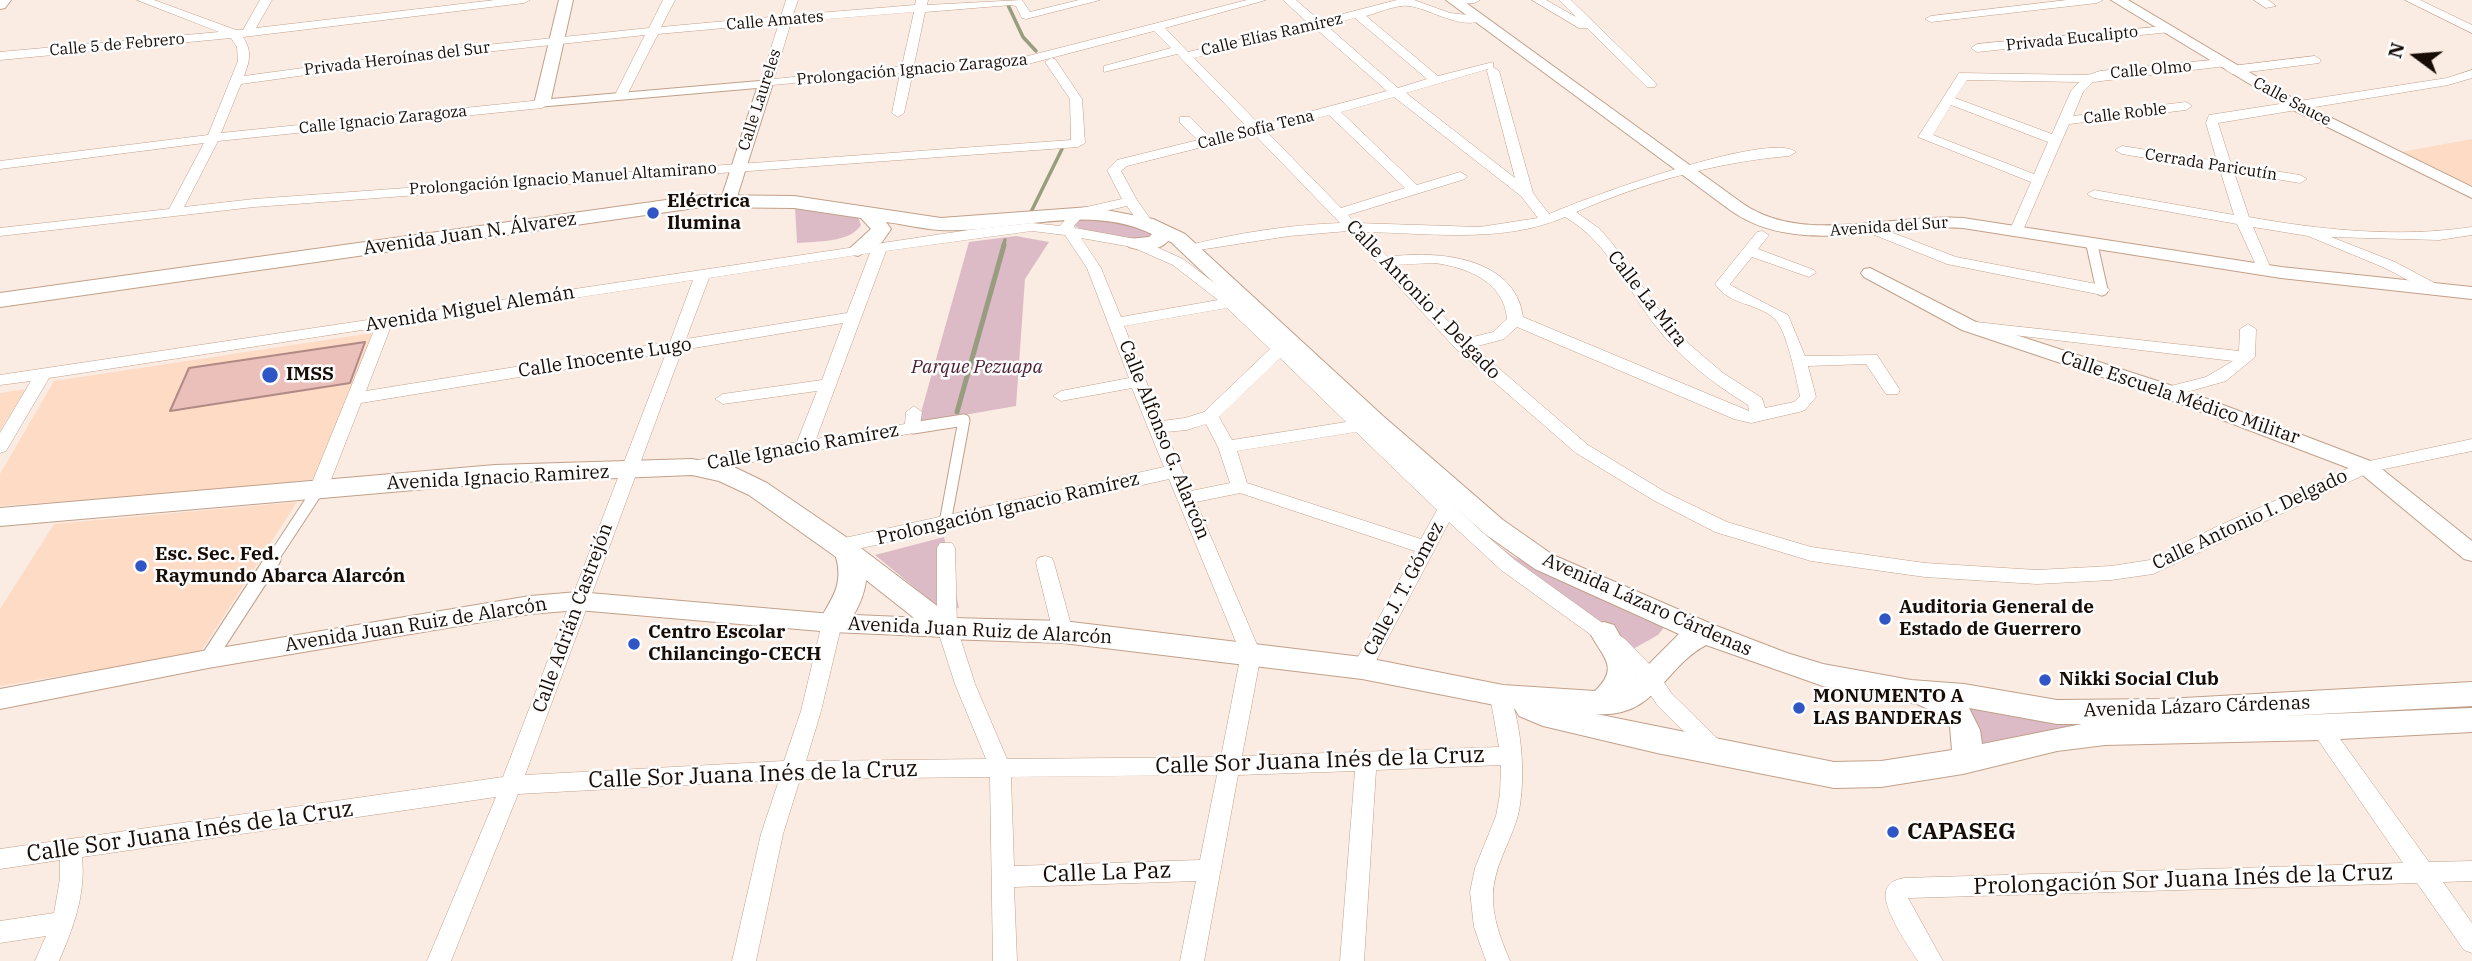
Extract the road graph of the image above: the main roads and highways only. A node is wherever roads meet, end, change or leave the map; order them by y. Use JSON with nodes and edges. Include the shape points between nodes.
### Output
{"nodes":[{"id":1,"x":867,"y":213,"type":"junction"},
{"id":2,"x":941,"y":231,"type":"joint"},
{"id":3,"x":858,"y":250,"type":"road end"},
{"id":4,"x":0,"y":300,"type":"edge"},
{"id":5,"x":0,"y":517,"type":"edge"},
{"id":6,"x":844,"y":550,"type":"junction"},
{"id":7,"x":832,"y":623,"type":"road end"},
{"id":8,"x":947,"y":628,"type":"joint"},
{"id":9,"x":1604,"y":633,"type":"road end"},
{"id":10,"x":1704,"y":633,"type":"junction"},
{"id":11,"x":1911,"y":692,"type":"junction"},
{"id":12,"x":2472,"y":694,"type":"edge"},
{"id":13,"x":1501,"y":697,"type":"junction"},
{"id":14,"x":1601,"y":703,"type":"junction"},
{"id":15,"x":2472,"y":720,"type":"edge"},
{"id":16,"x":1963,"y":761,"type":"junction"}],
"edges":[{"from":1,"to":2,"type":"main road","name":"Avenida Juan N. Álvarez"},
{"from":1,"to":3,"type":"main road","via":[[881,229]]},
{"from":1,"to":4,"type":"main road","name":"Avenida Juan N. Álvarez","via":[[794,202],[729,200]]},
{"from":2,"to":10,"type":"main road","name":"Avenida Lázaro Cárdenas","via":[[1074,222],[1148,232],[1191,249],[1239,302],[1494,527],[1544,562]]},
{"from":5,"to":6,"type":"main road","name":"Avenida Ignacio Ramirez","via":[[495,474],[692,467],[724,473],[758,489]]},
{"from":6,"to":7,"type":"main road","via":[[855,573],[846,603]]},
{"from":6,"to":8,"type":"main road","name":"Avenida Ignacio Ramirez"},
{"from":8,"to":13,"type":"main road","name":"Avenida Juan Ruiz de Alarcón","via":[[1063,632],[1251,654],[1362,668]]},
{"from":9,"to":14,"type":"main road","via":[[1621,657],[1623,673],[1619,687]]},
{"from":10,"to":11,"type":"main road","name":"Avenida Lázaro Cárdenas","via":[[1823,675]]},
{"from":10,"to":14,"type":"main road","via":[[1684,644],[1640,691],[1626,700]]},
{"from":11,"to":12,"type":"main road","name":"Avenida Lázaro Cárdenas","via":[[2057,712]]},
{"from":11,"to":16,"type":"main road","via":[[1937,698],[1960,719],[1969,741]]},
{"from":13,"to":14,"type":"main road"},
{"from":13,"to":16,"type":"main road","name":"Avenida Lázaro Cárdenas","via":[[1543,714],[1657,741],[1834,775],[1881,774]]},
{"from":15,"to":16,"type":"main road","name":"Avenida Lázaro Cárdenas","via":[[2105,733]]}]}
